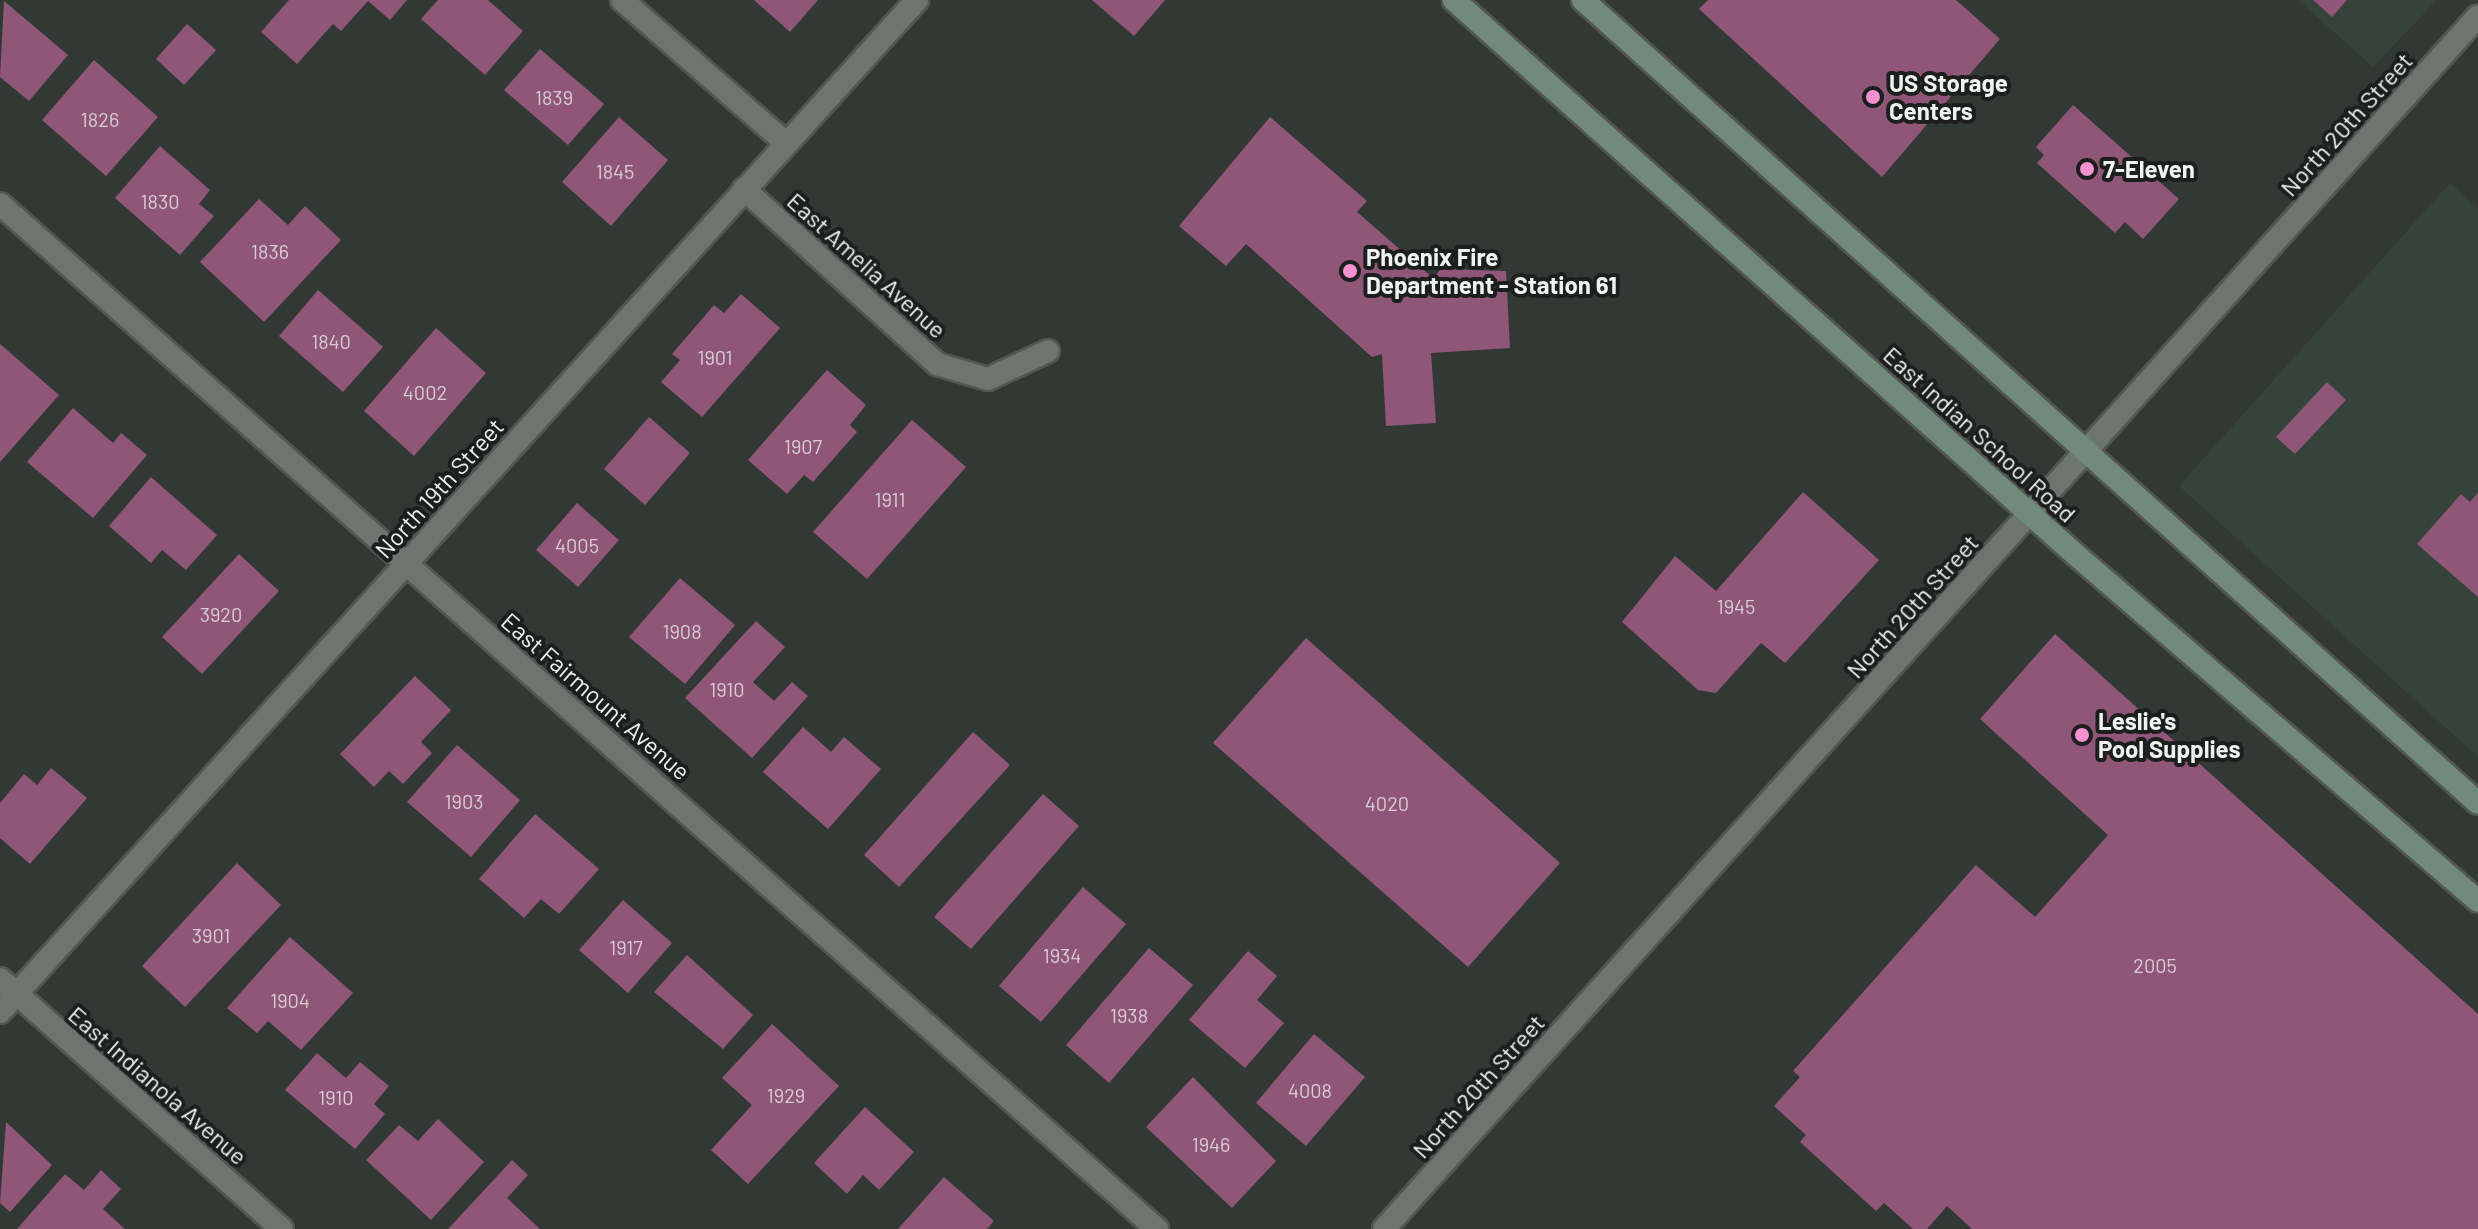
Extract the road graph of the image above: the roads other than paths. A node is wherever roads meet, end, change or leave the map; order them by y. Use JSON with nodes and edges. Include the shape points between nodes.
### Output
{"nodes":[{"id":1,"x":622,"y":0,"type":"edge"},
{"id":2,"x":917,"y":0,"type":"edge"},
{"id":3,"x":1454,"y":0,"type":"edge"},
{"id":4,"x":1583,"y":0,"type":"edge"},
{"id":5,"x":2478,"y":16,"type":"edge"},
{"id":6,"x":785,"y":142,"type":"junction"},
{"id":7,"x":744,"y":189,"type":"junction"},
{"id":8,"x":0,"y":204,"type":"edge"},
{"id":9,"x":1048,"y":351,"type":"dead end"},
{"id":10,"x":2087,"y":451,"type":"junction"},
{"id":11,"x":2029,"y":513,"type":"junction"},
{"id":12,"x":405,"y":564,"type":"junction"},
{"id":13,"x":2478,"y":803,"type":"edge"},
{"id":14,"x":2478,"y":901,"type":"edge"},
{"id":15,"x":8,"y":986,"type":"edge"},
{"id":16,"x":0,"y":1012,"type":"edge"},
{"id":17,"x":282,"y":1229,"type":"edge"},
{"id":18,"x":1157,"y":1229,"type":"edge"},
{"id":19,"x":1384,"y":1229,"type":"edge"}],
"edges":[{"from":1,"to":6,"type":"street"},
{"from":2,"to":6,"type":"street","name":"North 19th Street"},
{"from":3,"to":11,"type":"main road","name":"East Indian School Road"},
{"from":4,"to":10,"type":"main road"},
{"from":5,"to":10,"type":"street","name":"North 20th Street"},
{"from":6,"to":7,"type":"street","name":"North 19th Street"},
{"from":7,"to":9,"type":"street","name":"East Amelia Avenue","via":[[937,364],[988,379]]},
{"from":7,"to":12,"type":"street","name":"North 19th Street"},
{"from":8,"to":12,"type":"street","name":"East Fairmount Avenue"},
{"from":10,"to":11,"type":"street","name":"North 20th Street"},
{"from":10,"to":13,"type":"main road"},
{"from":11,"to":14,"type":"main road","name":"East Indian School Road"},
{"from":11,"to":19,"type":"street","name":"North 20th Street"},
{"from":12,"to":15,"type":"street","name":"North 19th Street"},
{"from":12,"to":18,"type":"street","name":"East Fairmount Avenue"},
{"from":15,"to":16,"type":"street","name":"North 19th Street"},
{"from":15,"to":17,"type":"street","name":"East Indianola Avenue"}]}
